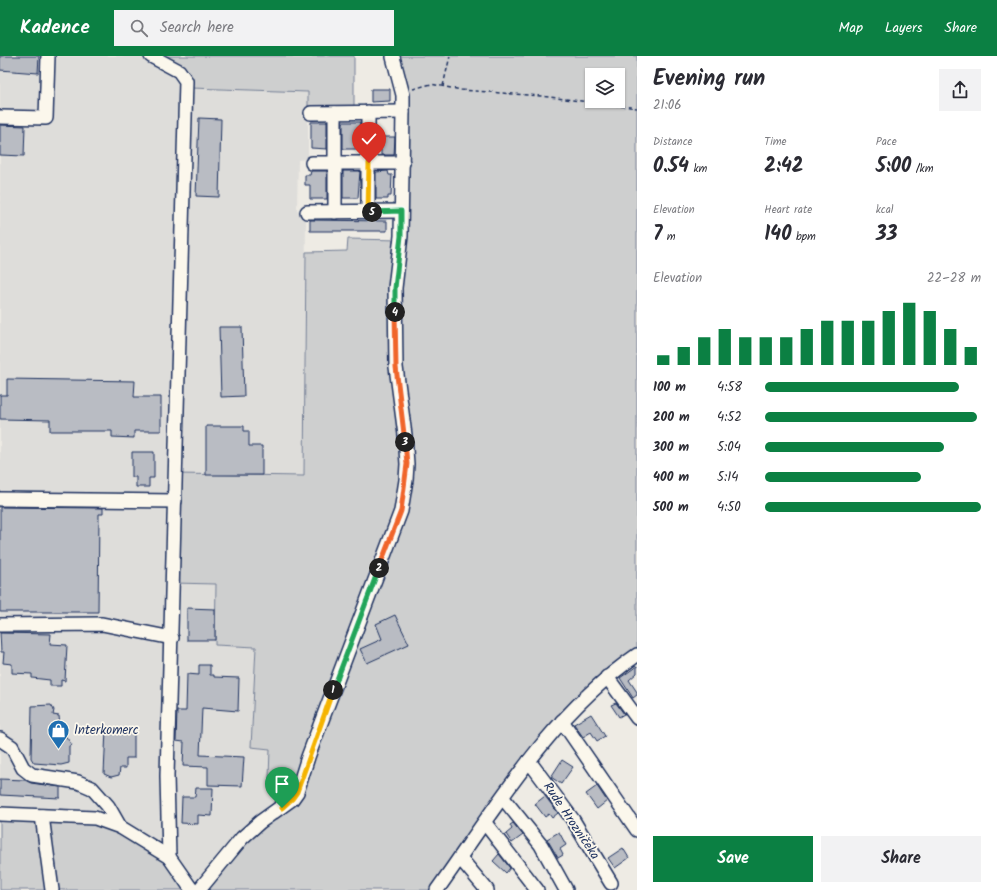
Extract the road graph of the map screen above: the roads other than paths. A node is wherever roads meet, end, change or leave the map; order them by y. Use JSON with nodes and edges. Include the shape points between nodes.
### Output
{"nodes":[{"id":1,"x":48,"y":56,"type":"edge"},
{"id":2,"x":152,"y":56,"type":"edge"},
{"id":3,"x":393,"y":57,"type":"edge"},
{"id":4,"x":368,"y":112,"type":"junction"},
{"id":5,"x":403,"y":112,"type":"junction"},
{"id":6,"x":311,"y":113,"type":"dead end"},
{"id":7,"x":335,"y":113,"type":"junction"},
{"id":8,"x":0,"y":117,"type":"edge"},
{"id":9,"x":312,"y":163,"type":"dead end"},
{"id":10,"x":336,"y":163,"type":"junction"},
{"id":11,"x":369,"y":163,"type":"junction"},
{"id":12,"x":403,"y":163,"type":"junction"},
{"id":13,"x":401,"y":211,"type":"junction"},
{"id":14,"x":308,"y":212,"type":"dead end"},
{"id":15,"x":335,"y":212,"type":"junction"},
{"id":16,"x":368,"y":212,"type":"junction"},
{"id":17,"x":0,"y":499,"type":"edge"},
{"id":18,"x":175,"y":501,"type":"junction"},
{"id":19,"x":0,"y":625,"type":"edge"},
{"id":20,"x":172,"y":638,"type":"junction"},
{"id":21,"x":637,"y":655,"type":"edge"},
{"id":22,"x":607,"y":677,"type":"junction"},
{"id":23,"x":637,"y":718,"type":"edge"},
{"id":24,"x":562,"y":721,"type":"junction"},
{"id":25,"x":0,"y":739,"type":"edge"},
{"id":26,"x":529,"y":761,"type":"junction"},
{"id":27,"x":503,"y":798,"type":"junction"},
{"id":28,"x":0,"y":814,"type":"edge"},
{"id":29,"x":42,"y":816,"type":"junction"},
{"id":30,"x":485,"y":823,"type":"junction"},
{"id":31,"x":120,"y":827,"type":"junction"},
{"id":32,"x":637,"y":830,"type":"edge"},
{"id":33,"x":168,"y":857,"type":"junction"},
{"id":34,"x":460,"y":858,"type":"junction"},
{"id":35,"x":611,"y":883,"type":"dead end"},
{"id":36,"x":439,"y":889,"type":"edge"},
{"id":37,"x":52,"y":890,"type":"edge"},
{"id":38,"x":192,"y":890,"type":"edge"},
{"id":39,"x":199,"y":890,"type":"edge"},
{"id":40,"x":487,"y":890,"type":"edge"},
{"id":41,"x":536,"y":890,"type":"edge"},
{"id":42,"x":566,"y":890,"type":"edge"}],
"edges":[{"from":1,"to":8,"type":"street","via":[[46,118]]},
{"from":2,"to":18,"type":"street","via":[[179,71],[186,81]]},
{"from":3,"to":5,"type":"street","via":[[403,95]]},
{"from":4,"to":5,"type":"street"},
{"from":4,"to":7,"type":"street"},
{"from":4,"to":11,"type":"street"},
{"from":5,"to":12,"type":"street"},
{"from":6,"to":7,"type":"street"},
{"from":7,"to":10,"type":"street"},
{"from":9,"to":10,"type":"street"},
{"from":10,"to":11,"type":"street"},
{"from":10,"to":15,"type":"street"},
{"from":11,"to":12,"type":"street"},
{"from":11,"to":16,"type":"street"},
{"from":12,"to":13,"type":"street"},
{"from":13,"to":16,"type":"street"},
{"from":13,"to":39,"type":"street","via":[[400,260],[395,288],[396,367],[407,464],[401,511],[297,792],[292,799],[242,838]]},
{"from":14,"to":15,"type":"street"},
{"from":15,"to":16,"type":"street"},
{"from":17,"to":18,"type":"street"},
{"from":18,"to":20,"type":"street"},
{"from":19,"to":20,"type":"street","via":[[102,624]]},
{"from":20,"to":33,"type":"street","via":[[167,776]]},
{"from":21,"to":22,"type":"street"},
{"from":22,"to":23,"type":"street"},
{"from":22,"to":24,"type":"street"},
{"from":24,"to":26,"type":"street"},
{"from":24,"to":32,"type":"street"},
{"from":25,"to":31,"type":"street","via":[[12,747],[23,768],[32,775],[78,782],[92,788],[108,806]]},
{"from":26,"to":27,"type":"street"},
{"from":26,"to":35,"type":"street","name":"Rude Hrozničeka","via":[[573,820]]},
{"from":27,"to":30,"type":"street"},
{"from":27,"to":42,"type":"street","via":[[541,845]]},
{"from":28,"to":29,"type":"street"},
{"from":29,"to":31,"type":"street","via":[[95,818]]},
{"from":29,"to":37,"type":"street"},
{"from":30,"to":34,"type":"street"},
{"from":30,"to":41,"type":"street"},
{"from":31,"to":33,"type":"street"},
{"from":33,"to":38,"type":"street"},
{"from":34,"to":36,"type":"street"},
{"from":34,"to":40,"type":"street"}]}
